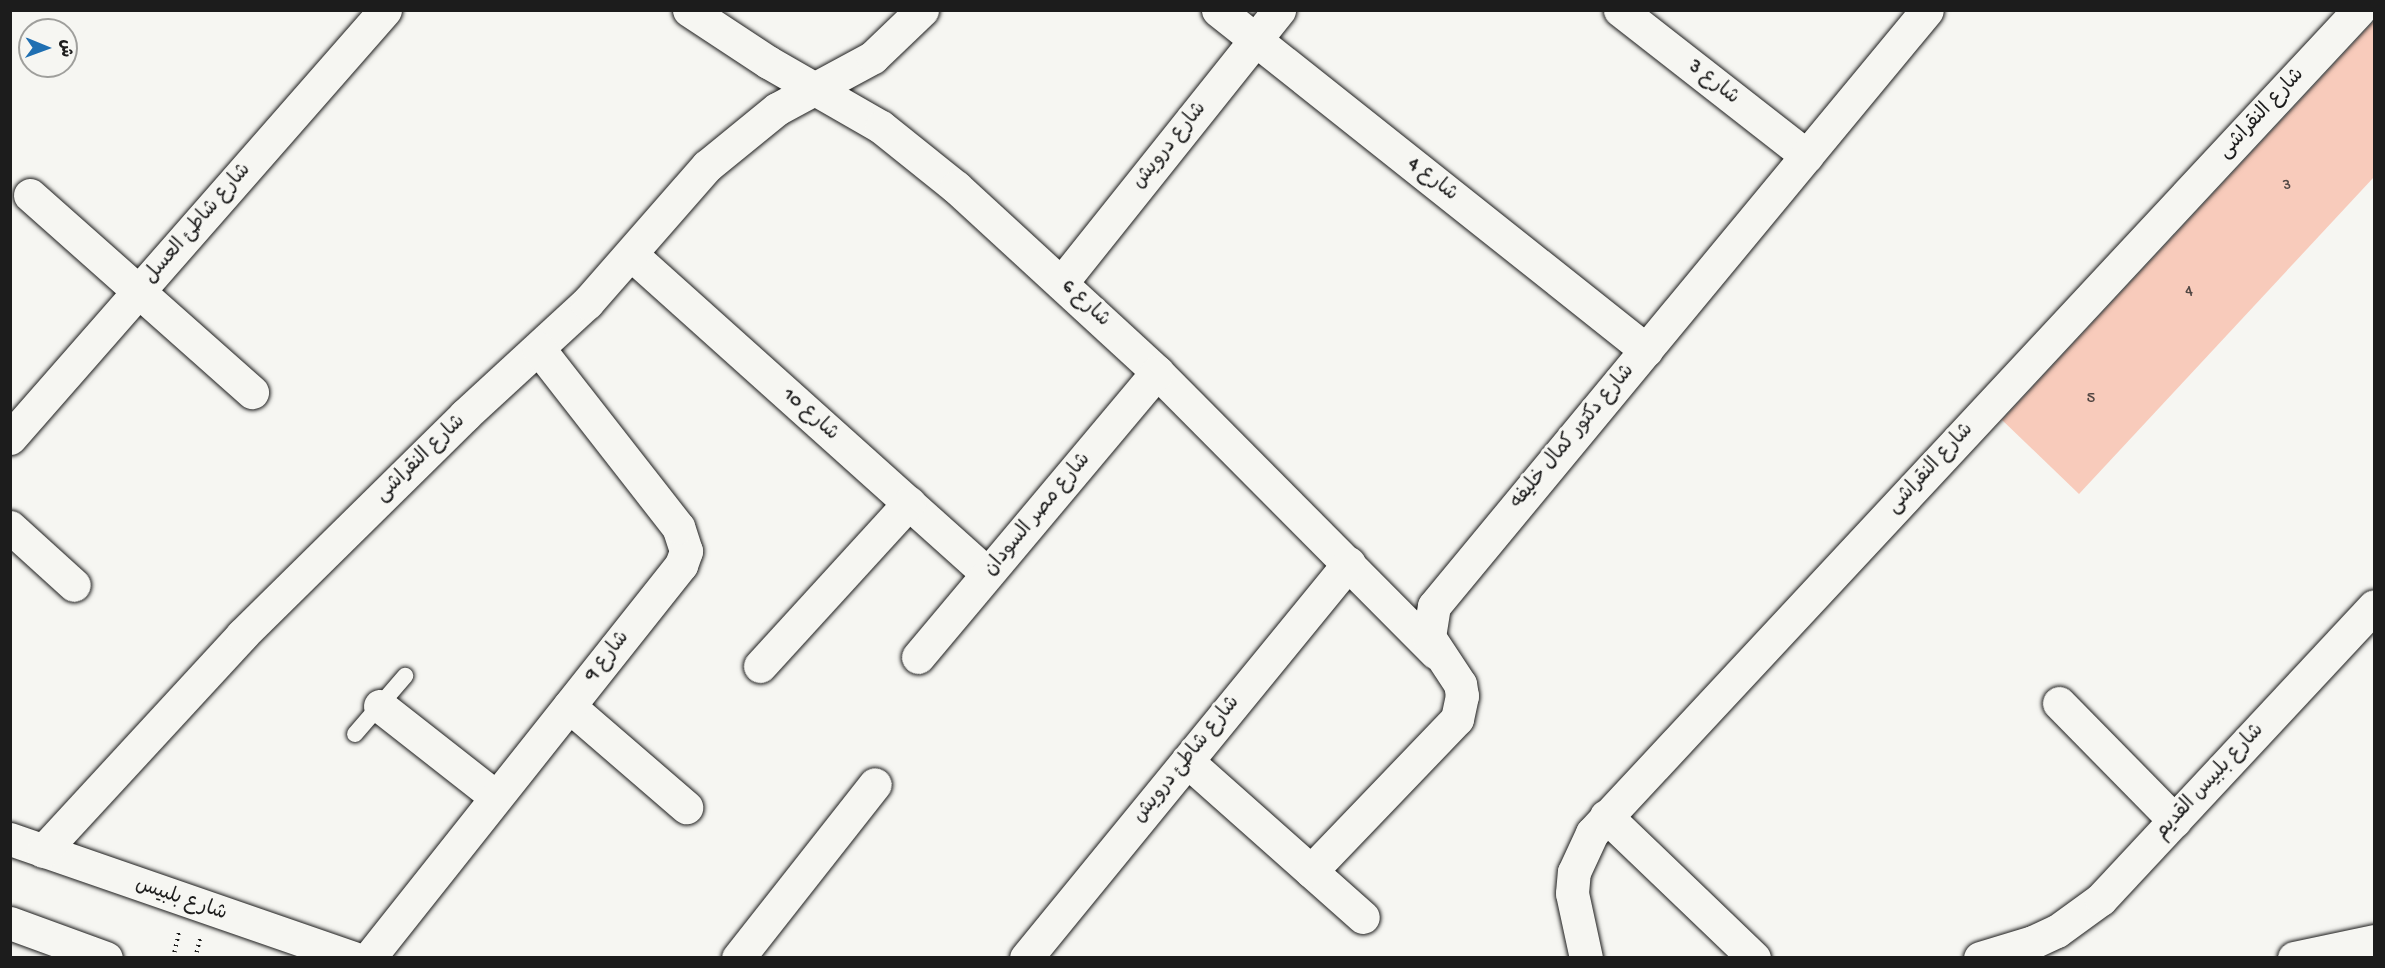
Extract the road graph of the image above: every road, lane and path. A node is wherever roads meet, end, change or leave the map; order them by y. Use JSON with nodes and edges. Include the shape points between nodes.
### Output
{"nodes":[{"id":1,"x":385,"y":10,"type":"edge"},
{"id":2,"x":689,"y":10,"type":"edge"},
{"id":3,"x":922,"y":10,"type":"edge"},
{"id":4,"x":1218,"y":10,"type":"edge"},
{"id":5,"x":1279,"y":10,"type":"edge"},
{"id":6,"x":1620,"y":10,"type":"edge"},
{"id":7,"x":1927,"y":10,"type":"edge"},
{"id":8,"x":2359,"y":10,"type":"edge"},
{"id":9,"x":1255,"y":40,"type":"junction"},
{"id":10,"x":816,"y":87,"type":"junction"},
{"id":11,"x":1807,"y":156,"type":"junction"},
{"id":12,"x":30,"y":195,"type":"dead end"},
{"id":13,"x":632,"y":255,"type":"junction"},
{"id":14,"x":1062,"y":282,"type":"junction"},
{"id":15,"x":139,"y":291,"type":"junction"},
{"id":16,"x":539,"y":349,"type":"junction"},
{"id":17,"x":1646,"y":350,"type":"junction"},
{"id":18,"x":1157,"y":372,"type":"junction"},
{"id":19,"x":252,"y":392,"type":"dead end"},
{"id":20,"x":10,"y":438,"type":"edge"},
{"id":21,"x":909,"y":503,"type":"junction"},
{"id":22,"x":10,"y":527,"type":"edge"},
{"id":23,"x":1349,"y":563,"type":"junction"},
{"id":24,"x":987,"y":574,"type":"junction"},
{"id":25,"x":74,"y":585,"type":"dead end"},
{"id":26,"x":2374,"y":606,"type":"edge"},
{"id":27,"x":1435,"y":652,"type":"junction"},
{"id":28,"x":918,"y":657,"type":"dead end"},
{"id":29,"x":760,"y":666,"type":"dead end"},
{"id":30,"x":405,"y":676,"type":"dead end"},
{"id":31,"x":2059,"y":703,"type":"dead end"},
{"id":32,"x":380,"y":706,"type":"junction"},
{"id":33,"x":568,"y":706,"type":"junction"},
{"id":34,"x":356,"y":734,"type":"dead end"},
{"id":35,"x":1187,"y":761,"type":"junction"},
{"id":36,"x":875,"y":784,"type":"dead end"},
{"id":37,"x":496,"y":797,"type":"junction"},
{"id":38,"x":686,"y":807,"type":"dead end"},
{"id":39,"x":1606,"y":816,"type":"junction"},
{"id":40,"x":2175,"y":820,"type":"junction"},
{"id":41,"x":10,"y":839,"type":"edge"},
{"id":42,"x":43,"y":851,"type":"junction"},
{"id":43,"x":1311,"y":871,"type":"junction"},
{"id":44,"x":1364,"y":917,"type":"dead end"},
{"id":45,"x":10,"y":924,"type":"edge"},
{"id":46,"x":2374,"y":941,"type":"edge"},
{"id":47,"x":2039,"y":950,"type":"edge"},
{"id":48,"x":106,"y":957,"type":"edge"},
{"id":49,"x":353,"y":957,"type":"edge"},
{"id":50,"x":369,"y":957,"type":"edge"},
{"id":51,"x":738,"y":957,"type":"edge"},
{"id":52,"x":1026,"y":957,"type":"edge"},
{"id":53,"x":1587,"y":957,"type":"edge"},
{"id":54,"x":1754,"y":957,"type":"edge"},
{"id":55,"x":1980,"y":957,"type":"edge"},
{"id":56,"x":2294,"y":957,"type":"edge"}],
"edges":[{"from":1,"to":15,"type":"street","name":"شارع شاطئ العسل"},
{"from":2,"to":10,"type":"street","name":"شارع 6","via":[[768,62]]},
{"from":3,"to":10,"type":"street","name":"شارع النقراشى","via":[[873,57]]},
{"from":4,"to":9,"type":"street","name":"شارع 4"},
{"from":5,"to":9,"type":"street","name":"شارع درويش"},
{"from":6,"to":11,"type":"street","name":"شارع 3"},
{"from":7,"to":11,"type":"street","name":"شارع دكتور كمال خليفه"},
{"from":8,"to":39,"type":"street","name":"شارع النقراشى"},
{"from":9,"to":14,"type":"street","name":"شارع درويش"},
{"from":9,"to":17,"type":"street","name":"شارع 4"},
{"from":10,"to":13,"type":"street","name":"شارع النقراشى","via":[[740,135],[707,166]]},
{"from":10,"to":14,"type":"street","name":"شارع 6","via":[[881,127]]},
{"from":11,"to":17,"type":"street","name":"شارع دكتور كمال خليفه"},
{"from":12,"to":15,"type":"street"},
{"from":13,"to":16,"type":"street","name":"شارع النقراشى"},
{"from":13,"to":21,"type":"street","name":"شارع 10"},
{"from":14,"to":18,"type":"street","name":"شارع 6"},
{"from":15,"to":19,"type":"street"},
{"from":15,"to":20,"type":"street","name":"شارع شاطئ العسل"},
{"from":16,"to":33,"type":"street","name":"شارع 9","via":[[685,540],[681,564]]},
{"from":16,"to":42,"type":"street","name":"شارع النقراشى","via":[[465,416],[242,635]]},
{"from":17,"to":27,"type":"street","name":"شارع دكتور كمال خليفه","via":[[1434,606],[1429,637]]},
{"from":18,"to":23,"type":"street","name":"شارع 6"},
{"from":18,"to":24,"type":"street","name":"شارع مصر السودان"},
{"from":21,"to":24,"type":"street","name":"شارع 10"},
{"from":21,"to":29,"type":"street"},
{"from":22,"to":25,"type":"street"},
{"from":23,"to":27,"type":"street","name":"شارع 6"},
{"from":23,"to":35,"type":"street","name":"شارع شاطئ درويش"},
{"from":24,"to":28,"type":"street","name":"شارع مصر السودان"},
{"from":26,"to":40,"type":"street","name":"شارع بلبيس القديم"},
{"from":27,"to":43,"type":"street","via":[[1460,684],[1462,696],[1457,719]]},
{"from":30,"to":32,"type":"lane"},
{"from":31,"to":40,"type":"street"},
{"from":32,"to":34,"type":"lane"},
{"from":32,"to":37,"type":"street"},
{"from":33,"to":37,"type":"street","name":"شارع 9"},
{"from":33,"to":38,"type":"street"},
{"from":35,"to":43,"type":"street"},
{"from":35,"to":52,"type":"street","name":"شارع شاطئ درويش"},
{"from":36,"to":51,"type":"street"},
{"from":37,"to":50,"type":"street","name":"شارع 9"},
{"from":39,"to":53,"type":"street","name":"شارع النقراشى","via":[[1581,851],[1574,872],[1572,893]]},
{"from":39,"to":54,"type":"street"},
{"from":40,"to":47,"type":"street","name":"شارع بلبيس القديم","via":[[2101,899],[2057,931]]},
{"from":41,"to":42,"type":"street","name":"شارع بلبيس"},
{"from":42,"to":49,"type":"street","name":"شارع بلبيس"},
{"from":43,"to":44,"type":"street"},
{"from":45,"to":48,"type":"street"},
{"from":46,"to":56,"type":"street"},
{"from":47,"to":55,"type":"street"}]}
